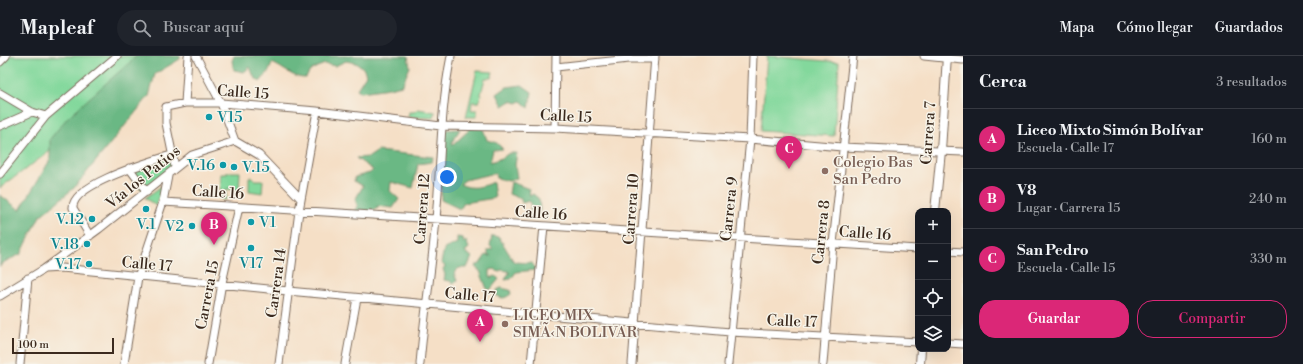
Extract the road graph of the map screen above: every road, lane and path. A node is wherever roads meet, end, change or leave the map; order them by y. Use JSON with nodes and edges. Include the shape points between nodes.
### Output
{"nodes":[{"id":1,"x":6,"y":56,"type":"edge"},
{"id":2,"x":117,"y":56,"type":"edge"},
{"id":3,"x":188,"y":56,"type":"edge"},
{"id":4,"x":196,"y":56,"type":"edge"},
{"id":5,"x":451,"y":56,"type":"edge"},
{"id":6,"x":556,"y":56,"type":"edge"},
{"id":7,"x":753,"y":56,"type":"edge"},
{"id":8,"x":853,"y":56,"type":"edge"},
{"id":9,"x":924,"y":56,"type":"edge"},
{"id":10,"x":655,"y":57,"type":"edge"},
{"id":11,"x":947,"y":57,"type":"edge"},
{"id":12,"x":963,"y":60,"type":"edge"},
{"id":13,"x":0,"y":62,"type":"edge"},
{"id":14,"x":556,"y":67,"type":"junction"},
{"id":15,"x":0,"y":93,"type":"edge"},
{"id":16,"x":185,"y":103,"type":"junction"},
{"id":17,"x":221,"y":103,"type":"junction"},
{"id":18,"x":317,"y":110,"type":"junction"},
{"id":19,"x":32,"y":112,"type":"junction"},
{"id":20,"x":46,"y":116,"type":"junction"},
{"id":21,"x":0,"y":126,"type":"edge"},
{"id":22,"x":440,"y":126,"type":"junction"},
{"id":23,"x":555,"y":128,"type":"junction"},
{"id":24,"x":650,"y":134,"type":"junction"},
{"id":25,"x":750,"y":139,"type":"junction"},
{"id":26,"x":235,"y":141,"type":"junction"},
{"id":27,"x":842,"y":147,"type":"junction"},
{"id":28,"x":941,"y":151,"type":"junction"},
{"id":29,"x":963,"y":152,"type":"edge"},
{"id":30,"x":171,"y":155,"type":"junction"},
{"id":31,"x":175,"y":167,"type":"junction"},
{"id":32,"x":129,"y":168,"type":"junction"},
{"id":33,"x":0,"y":174,"type":"edge"},
{"id":34,"x":168,"y":176,"type":"junction"},
{"id":35,"x":147,"y":192,"type":"junction"},
{"id":36,"x":301,"y":199,"type":"junction"},
{"id":37,"x":163,"y":202,"type":"junction"},
{"id":38,"x":239,"y":207,"type":"junction"},
{"id":39,"x":935,"y":208,"type":"edge"},
{"id":40,"x":299,"y":211,"type":"junction"},
{"id":41,"x":436,"y":219,"type":"junction"},
{"id":42,"x":544,"y":226,"type":"junction"},
{"id":43,"x":643,"y":232,"type":"junction"},
{"id":44,"x":90,"y":236,"type":"junction"},
{"id":45,"x":739,"y":238,"type":"junction"},
{"id":46,"x":833,"y":244,"type":"junction"},
{"id":47,"x":915,"y":249,"type":"edge"},
{"id":48,"x":951,"y":251,"type":"edge"},
{"id":49,"x":963,"y":252,"type":"edge"},
{"id":50,"x":44,"y":269,"type":"junction"},
{"id":51,"x":138,"y":277,"type":"junction"},
{"id":52,"x":28,"y":278,"type":"junction"},
{"id":53,"x":222,"y":284,"type":"junction"},
{"id":54,"x":288,"y":292,"type":"junction"},
{"id":55,"x":0,"y":296,"type":"edge"},
{"id":56,"x":357,"y":298,"type":"junction"},
{"id":57,"x":426,"y":304,"type":"junction"},
{"id":58,"x":536,"y":314,"type":"junction"},
{"id":59,"x":635,"y":324,"type":"junction"},
{"id":60,"x":730,"y":332,"type":"junction"},
{"id":61,"x":824,"y":336,"type":"junction"},
{"id":62,"x":915,"y":342,"type":"edge"},
{"id":63,"x":951,"y":343,"type":"edge"},
{"id":64,"x":963,"y":344,"type":"edge"},
{"id":65,"x":921,"y":352,"type":"edge"},
{"id":66,"x":20,"y":364,"type":"edge"},
{"id":67,"x":124,"y":364,"type":"edge"},
{"id":68,"x":208,"y":364,"type":"edge"},
{"id":69,"x":279,"y":364,"type":"edge"},
{"id":70,"x":345,"y":364,"type":"edge"},
{"id":71,"x":420,"y":364,"type":"edge"},
{"id":72,"x":531,"y":364,"type":"edge"},
{"id":73,"x":632,"y":364,"type":"edge"},
{"id":74,"x":728,"y":364,"type":"edge"},
{"id":75,"x":823,"y":364,"type":"edge"},
{"id":76,"x":920,"y":364,"type":"edge"}],
"edges":[{"from":1,"to":13,"type":"street"},
{"from":2,"to":20,"type":"street"},
{"from":3,"to":16,"type":"street"},
{"from":4,"to":17,"type":"street"},
{"from":5,"to":22,"type":"street","name":"Carrera 12"},
{"from":6,"to":14,"type":"street"},
{"from":7,"to":25,"type":"street","name":"Carrera 9"},
{"from":8,"to":27,"type":"street","name":"Carrera 8"},
{"from":9,"to":11,"type":"street"},
{"from":10,"to":14,"type":"street"},
{"from":10,"to":24,"type":"street","name":"Carrera 10"},
{"from":11,"to":12,"type":"street"},
{"from":11,"to":28,"type":"street","name":"Carrera 7"},
{"from":14,"to":23,"type":"street"},
{"from":15,"to":19,"type":"street"},
{"from":16,"to":17,"type":"street","name":"Calle 15"},
{"from":16,"to":30,"type":"street","name":"Calle 15","via":[[166,107]]},
{"from":17,"to":18,"type":"street","name":"Calle 15"},
{"from":17,"to":26,"type":"street"},
{"from":18,"to":22,"type":"street","name":"Calle 15"},
{"from":18,"to":36,"type":"street","name":"Carrera 14"},
{"from":19,"to":20,"type":"street"},
{"from":19,"to":21,"type":"street"},
{"from":20,"to":33,"type":"street"},
{"from":22,"to":23,"type":"street","name":"Calle 15"},
{"from":22,"to":41,"type":"street","name":"Carrera 12"},
{"from":23,"to":24,"type":"street","name":"Calle 15"},
{"from":24,"to":25,"type":"street","name":"Calle 15"},
{"from":24,"to":43,"type":"street","name":"Carrera 10"},
{"from":25,"to":27,"type":"street","name":"Calle 15"},
{"from":25,"to":45,"type":"street","name":"Carrera 9"},
{"from":26,"to":31,"type":"street","name":"Vía los Patios","via":[[192,155]]},
{"from":26,"to":36,"type":"street","via":[[259,155]]},
{"from":27,"to":28,"type":"street","name":"Calle 15"},
{"from":27,"to":46,"type":"street","name":"Carrera 8"},
{"from":28,"to":29,"type":"street","name":"Calle 15"},
{"from":28,"to":39,"type":"street","name":"Carrera 7"},
{"from":30,"to":31,"type":"street"},
{"from":30,"to":32,"type":"street"},
{"from":31,"to":34,"type":"street","name":"Vía los Patios"},
{"from":32,"to":35,"type":"street"},
{"from":32,"to":44,"type":"street","via":[[100,181],[82,193],[73,203],[74,210]]},
{"from":34,"to":35,"type":"street","name":"Vía los Patios"},
{"from":34,"to":37,"type":"street"},
{"from":35,"to":44,"type":"street","name":"Vía los Patios"},
{"from":36,"to":40,"type":"street","name":"Carrera 14"},
{"from":37,"to":38,"type":"street","name":"Calle 16"},
{"from":37,"to":51,"type":"street"},
{"from":38,"to":40,"type":"street","name":"Calle 16"},
{"from":38,"to":53,"type":"street","name":"Carrera 15"},
{"from":40,"to":41,"type":"street","name":"Calle 16"},
{"from":40,"to":54,"type":"street","name":"Carrera 14"},
{"from":41,"to":42,"type":"street","name":"Calle 16"},
{"from":41,"to":57,"type":"street","name":"Carrera 12"},
{"from":42,"to":43,"type":"street","name":"Calle 16"},
{"from":42,"to":58,"type":"street"},
{"from":43,"to":45,"type":"street","name":"Calle 16"},
{"from":43,"to":59,"type":"street","name":"Carrera 10"},
{"from":44,"to":50,"type":"street","name":"Vía los Patios"},
{"from":45,"to":46,"type":"street","name":"Calle 16"},
{"from":45,"to":60,"type":"street","name":"Carrera 9"},
{"from":46,"to":47,"type":"street","name":"Calle 16"},
{"from":46,"to":61,"type":"street","name":"Carrera 8"},
{"from":48,"to":49,"type":"street"},
{"from":50,"to":51,"type":"street","name":"Calle 17","via":[[62,268]]},
{"from":50,"to":52,"type":"street","name":"Vía los Patios"},
{"from":51,"to":53,"type":"street","name":"Calle 17"},
{"from":51,"to":67,"type":"street"},
{"from":52,"to":55,"type":"street","name":"Vía los Patios"},
{"from":52,"to":66,"type":"street"},
{"from":53,"to":54,"type":"street","name":"Calle 17"},
{"from":53,"to":68,"type":"street","name":"Carrera 15"},
{"from":54,"to":56,"type":"street","name":"Calle 17"},
{"from":54,"to":69,"type":"street","name":"Carrera 14"},
{"from":56,"to":57,"type":"street","name":"Calle 17"},
{"from":56,"to":70,"type":"street"},
{"from":57,"to":58,"type":"street","name":"Calle 17"},
{"from":57,"to":71,"type":"street","name":"Carrera 12"},
{"from":58,"to":59,"type":"street","name":"Calle 17"},
{"from":58,"to":72,"type":"street"},
{"from":59,"to":60,"type":"street","name":"Calle 17"},
{"from":59,"to":73,"type":"street","name":"Carrera 10"},
{"from":60,"to":61,"type":"street","name":"Calle 17"},
{"from":60,"to":74,"type":"street","name":"Carrera 9"},
{"from":61,"to":62,"type":"street","name":"Calle 17"},
{"from":61,"to":75,"type":"street","name":"Carrera 8"},
{"from":63,"to":64,"type":"street"},
{"from":65,"to":76,"type":"street"}]}
